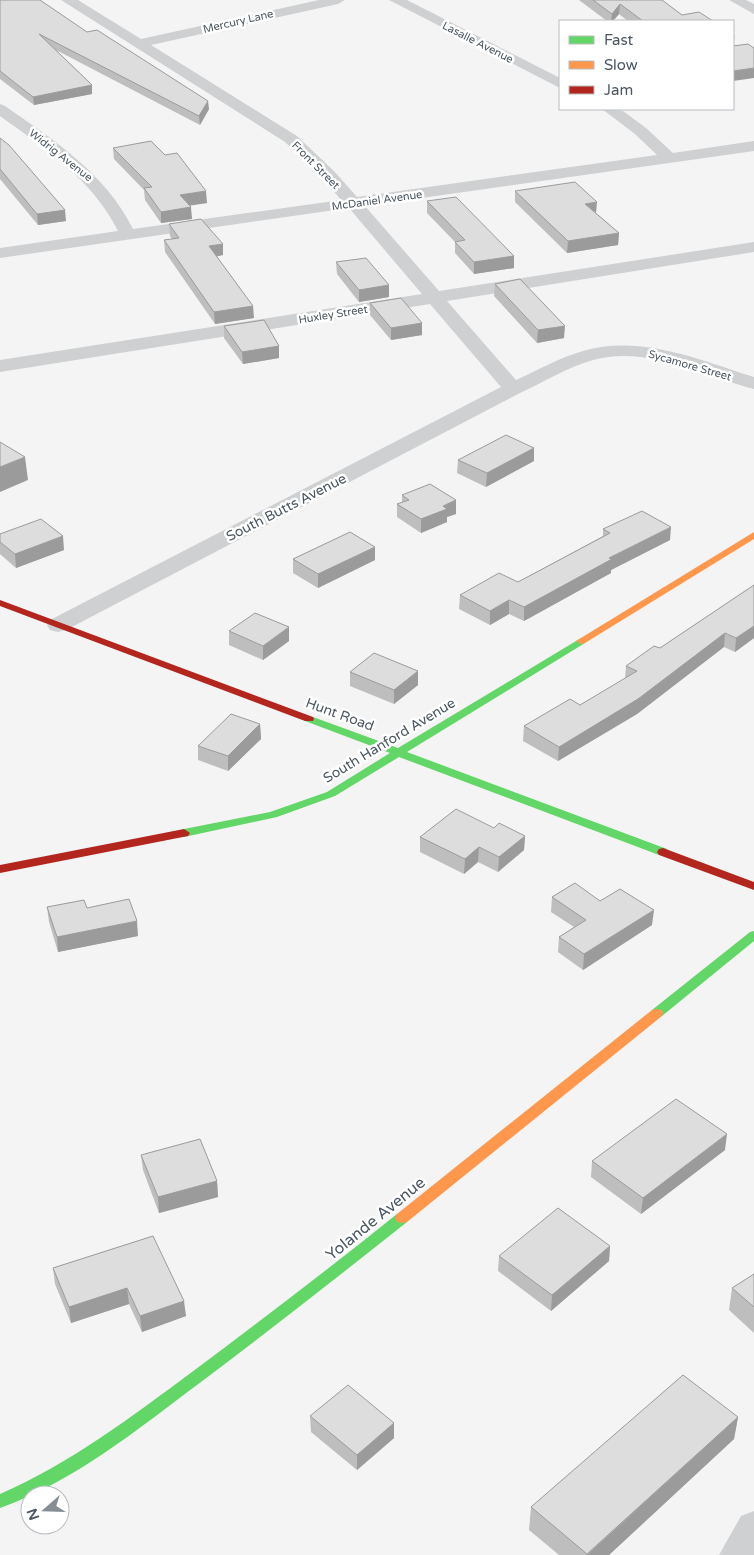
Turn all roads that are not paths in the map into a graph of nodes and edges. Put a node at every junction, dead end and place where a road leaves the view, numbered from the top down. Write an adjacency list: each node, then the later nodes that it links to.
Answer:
1 (68, 0): 6 (street, Front Street)
2 (338, 0): 6 (street, Mercury Lane)
3 (396, 0): 7 (street, Lasalle Avenue)
4 (736, 0): 5 (street)
5 (754, 10)
6 (138, 44): 12 (street, Front Street)
7 (556, 79)
8 (0, 109): 13 (street, Widrig Avenue)
9 (611, 110): 11 (street)
10 (754, 146): 11 (street, McDaniel Avenue)
11 (669, 158): 12 (street, McDaniel Avenue)
12 (352, 203): 13 (street, McDaniel Avenue); 16 (street, Front Street)
13 (128, 235): 15 (street, McDaniel Avenue)
14 (754, 247): 16 (street, Huxley Street)
15 (0, 253)
16 (434, 298): 17 (street, Huxley Street); 19 (street, Front Street)
17 (0, 366)
18 (754, 383): 19 (street, Sycamore Street)
19 (513, 389): 22 (street, South Butts Avenue)
20 (754, 535): 23 (street, South Hanford Avenue)
21 (0, 603): 22 (street, Hunt Road)
22 (58, 625): 23 (street, Hunt Road)
23 (400, 752): 24 (street, South Hanford Avenue); 25 (street, Hunt Road)
24 (0, 869)
25 (754, 886)
26 (754, 935): 27 (street, Yolande Avenue)
27 (0, 1501)
28 (754, 1527): 29 (street)
29 (737, 1555)

